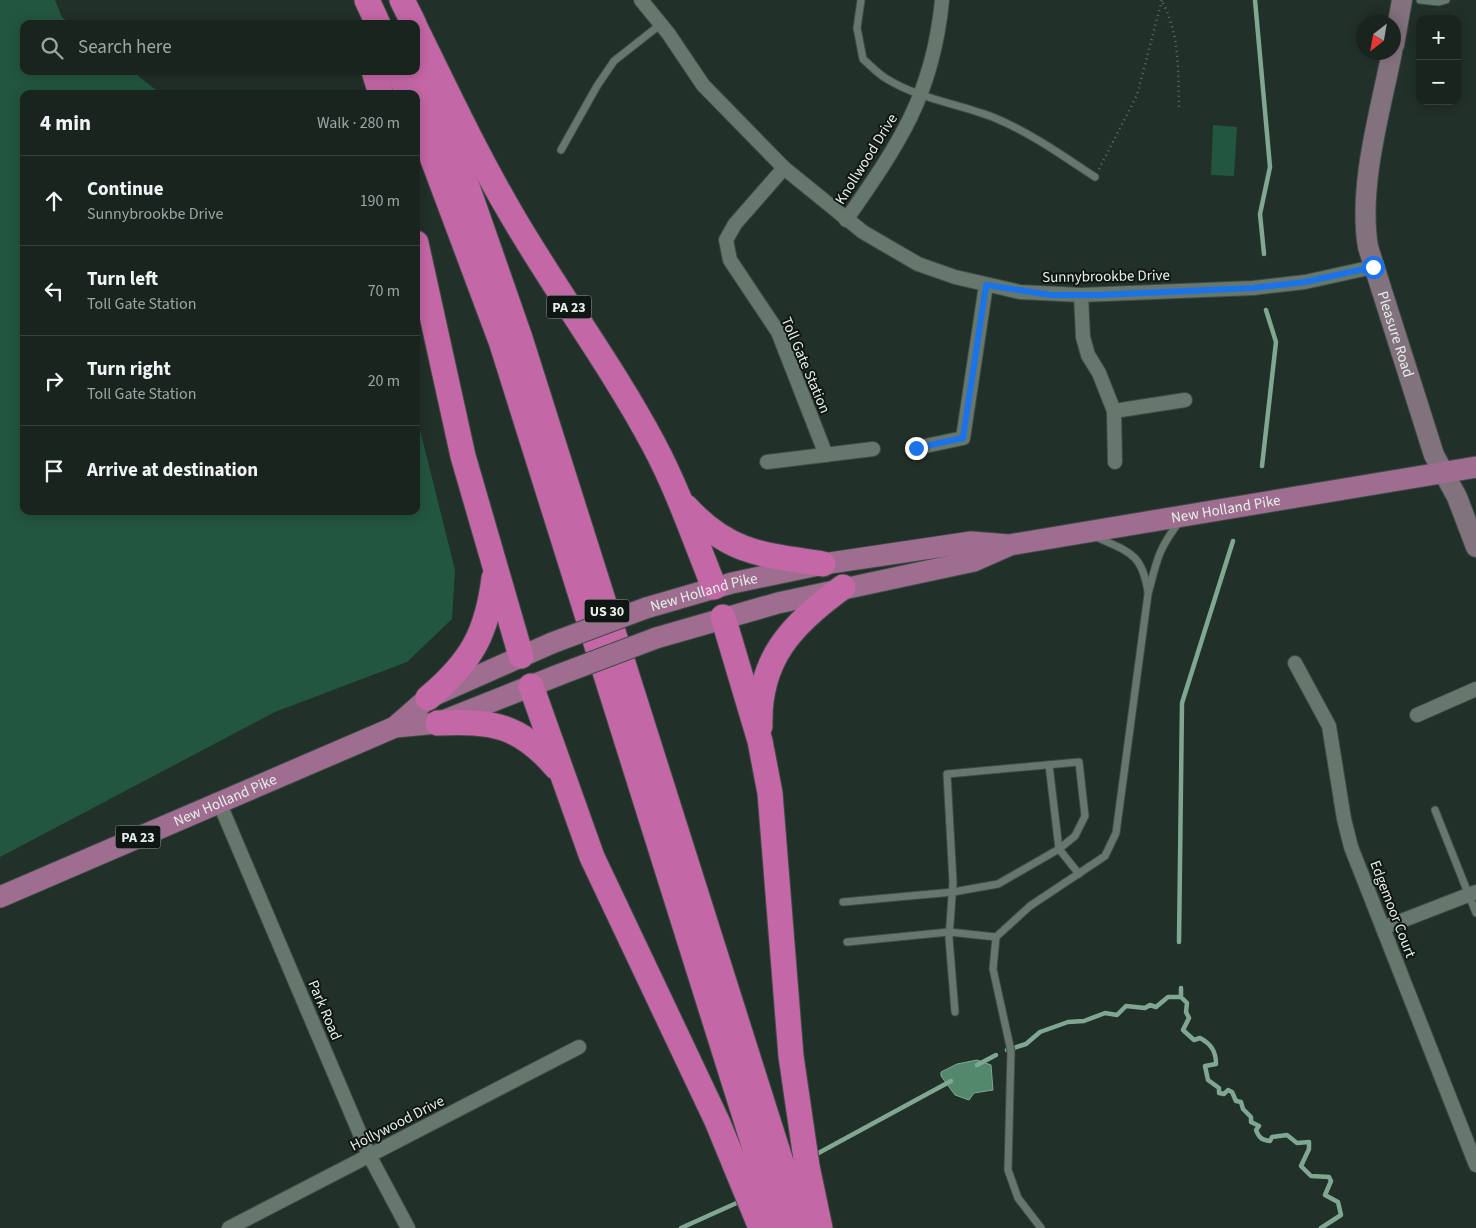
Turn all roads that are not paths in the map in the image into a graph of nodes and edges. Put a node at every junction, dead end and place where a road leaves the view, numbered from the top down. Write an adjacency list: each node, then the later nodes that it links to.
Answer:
1 (351, 0): 12 (highway)
2 (368, 0): 13 (highway)
3 (392, 0): 14 (highway)
4 (402, 0): 15 (highway)
5 (641, 0): 16 (street, Sunnybrookbe Drive)
6 (861, 0): 24 (lane)
7 (942, 0): 24 (street, Knollwood Drive)
8 (1402, 0): 11 (street)
9 (1420, 0): 10 (lane)
10 (1446, 0)
11 (1399, 15)
12 (358, 20)
13 (376, 20)
14 (400, 20)
15 (412, 20)
16 (661, 24): 26 (lane); 27 (street, Sunnybrookbe Drive)
17 (420, 37): 43 (highway, PA 23)
18 (1391, 60): 31 (street, Pleasure Road)
19 (420, 70): 82 (highway, US 30)
20 (375, 75): 22 (highway)
21 (401, 75): 23 (highway)
22 (380, 90)
23 (406, 90)
24 (921, 95): 28 (lane); 29 (street, Knollwood Drive)
25 (420, 125): 82 (highway, US 30)
26 (561, 150)
27 (784, 168): 29 (street, Sunnybrookbe Drive); 38 (street, Toll Gate Station)
28 (1095, 177)
29 (846, 220): 32 (street, Sunnybrookbe Drive)
30 (420, 262): 49 (highway, PA 23)
31 (1373, 267): 33 (street, Sunnybrookbe Drive); 42 (street, Pleasure Road)
32 (986, 285): 33 (street, Sunnybrookbe Drive); 36 (street)
33 (1082, 295): 35 (street)
34 (1185, 400): 35 (street)
35 (1114, 412): 40 (street)
36 (916, 448)
37 (873, 449): 38 (street)
38 (826, 455): 39 (street)
39 (767, 462)
40 (1115, 462)
41 (1476, 467): 42 (main road, New Holland Pike)
42 (1444, 473): 44 (main road, New Holland Pike); 47 (street, Pleasure Road)
43 (679, 499): 48 (highway); 51 (highway, PA 23)
44 (1184, 516): 45 (main road, New Holland Pike); 52 (lane)
45 (1087, 532): 46 (main road, New Holland Pike); 52 (lane)
46 (1009, 545): 48 (main road, New Holland Pike); 50 (main road, New Holland Pike)
47 (1476, 546)
48 (823, 564): 51 (main road, New Holland Pike)
49 (495, 570): 54 (highway); 58 (highway, PA 23)
50 (843, 587): 53 (main road, New Holland Pike); 62 (highway)
51 (714, 588): 53 (main road, PA 23); 54 (main road, New Holland Pike, bridge)
52 (1148, 594): 68 (lane)
53 (723, 618): 56 (main road, New Holland Pike / PA 23, bridge); 62 (highway)
54 (520, 656): 56 (main road); 58 (main road, New Holland Pike)
55 (1295, 663): 74 (street, Edgemoor Court)
56 (531, 686): 60 (main road, New Holland Pike / PA 23); 64 (highway)
57 (1476, 689): 59 (street)
58 (428, 698): 61 (main road, New Holland Pike / PA 23)
59 (1417, 715)
60 (438, 723): 61 (main road, New Holland Pike / PA 23); 64 (highway)
61 (396, 727): 65 (main road, New Holland Pike / PA 23)
62 (760, 741): 82 (highway)
63 (1049, 765): 67 (lane); 67 (lane); 69 (lane)
64 (561, 772): 82 (highway)
65 (219, 802): 71 (main road, New Holland Pike / PA 23); 80 (street, Park Road)
66 (1435, 810): 70 (lane)
67 (1059, 849): 68 (lane); 69 (lane)
68 (1079, 874): 76 (lane)
69 (953, 892): 72 (lane); 75 (lane)
70 (1472, 893): 73 (lane); 74 (street)
71 (0, 898)
72 (843, 902)
73 (1476, 913)
74 (1383, 928): 81 (street, Edgemoor Court)
75 (949, 932): 76 (lane); 77 (lane); 78 (lane)
76 (996, 937): 89 (lane)
77 (847, 942)
78 (955, 1012)
79 (580, 1047): 80 (street, Hollywood Drive)
80 (368, 1155): 83 (street, Hollywood Drive); 84 (street, Park Road)
81 (1476, 1165)
82 (776, 1179): 85 (highway); 86 (highway, US 30); 87 (highway, US 30); 88 (highway)
83 (229, 1228)
84 (408, 1228)
85 (761, 1228)
86 (780, 1228)
87 (802, 1228)
88 (820, 1228)
89 (1041, 1228)

